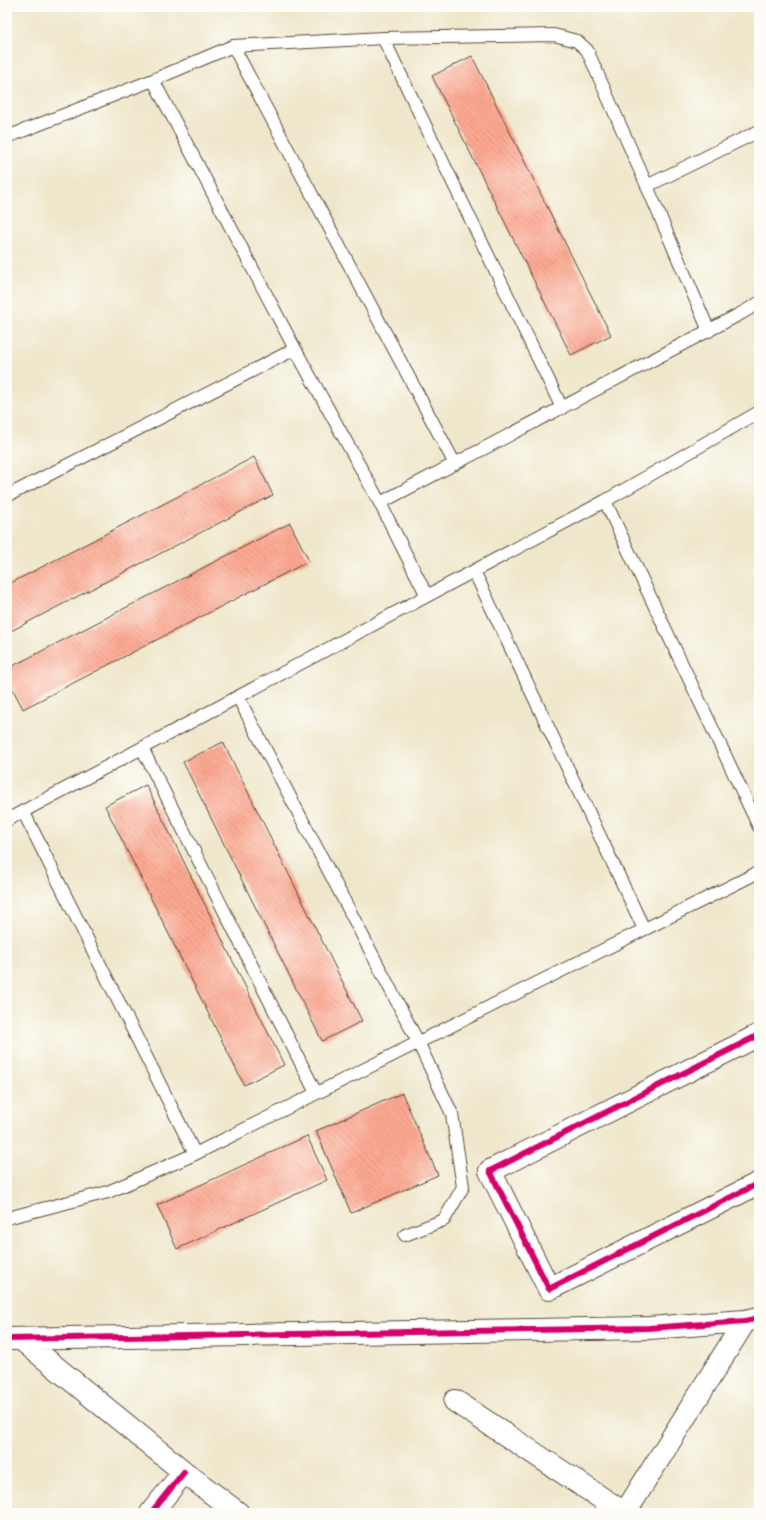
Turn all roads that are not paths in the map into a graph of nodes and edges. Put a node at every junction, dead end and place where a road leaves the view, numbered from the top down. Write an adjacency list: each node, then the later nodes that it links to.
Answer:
1 (383, 38): 2 (lane); 6 (lane); 10 (lane)
2 (233, 46): 3 (lane); 12 (lane)
3 (153, 80): 5 (lane); 9 (lane)
4 (759, 131): 6 (lane)
5 (7, 137)
6 (647, 186): 8 (lane)
7 (759, 302): 8 (lane)
8 (709, 331): 10 (lane)
9 (295, 349): 13 (lane); 15 (lane)
10 (562, 408): 12 (lane)
11 (759, 412): 14 (lane)
12 (455, 464): 15 (lane)
13 (7, 496)
14 (606, 501): 16 (lane); 22 (lane)
15 (380, 503): 17 (lane)
16 (474, 571): 17 (lane); 24 (lane)
17 (426, 596): 18 (lane)
18 (238, 697): 19 (lane); 26 (lane)
19 (142, 748): 20 (lane); 27 (lane)
20 (23, 811): 21 (lane); 28 (lane)
21 (7, 820)
22 (759, 828)
23 (759, 872): 24 (lane)
24 (644, 929): 26 (lane)
25 (759, 1035): 29 (street)
26 (418, 1042): 27 (lane); 31 (lane)
27 (316, 1093): 28 (lane)
28 (195, 1154): 30 (lane)
29 (759, 1183)
30 (7, 1218)
31 (405, 1235)
32 (752, 1320): 33 (street); 38 (street)
33 (14, 1339): 35 (street)
34 (455, 1401): 38 (street)
35 (184, 1472): 36 (street); 37 (street)
36 (151, 1513)
37 (238, 1513)
38 (625, 1513)

